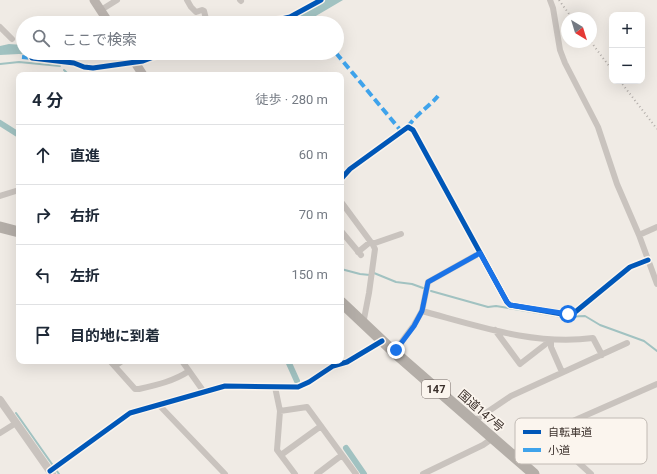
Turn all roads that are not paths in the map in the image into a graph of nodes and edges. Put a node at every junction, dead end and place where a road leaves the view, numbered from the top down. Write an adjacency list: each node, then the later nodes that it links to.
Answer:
1 (94, 0): 5 (main road)
2 (117, 0): 5 (street)
3 (187, 0): 7 (street)
4 (550, 0): 21 (street)
5 (101, 10): 6 (main road)
6 (105, 16)
7 (205, 16)
8 (0, 27): 9 (street)
9 (12, 39)
10 (133, 60): 11 (main road)
11 (141, 72)
12 (344, 176): 23 (street)
13 (16, 191): 14 (street)
14 (0, 196)
15 (344, 206): 22 (street)
16 (0, 227): 18 (highway)
17 (657, 228): 21 (street)
18 (16, 231)
19 (401, 234): 22 (street)
20 (344, 235): 22 (street)
21 (639, 235): 24 (street)
22 (372, 243): 29 (street)
23 (480, 253): 24 (street); 28 (street)
24 (649, 263): 25 (street); 26 (street)
25 (657, 263)
26 (657, 284)
27 (344, 305): 29 (highway, 国道147号 / 147)
28 (422, 311): 30 (street); 34 (street)
29 (362, 322): 32 (highway, 国道147号 / 147)
30 (495, 330): 31 (street); 31 (street)
31 (551, 340): 35 (street); 42 (street)
32 (382, 341): 34 (highway, 国道147号 / 147); 36 (street)
33 (627, 343): 35 (street)
34 (394, 352): 51 (highway, 国道147号 / 147)
35 (602, 354): 42 (street)
36 (344, 363)
37 (118, 364): 40 (street)
38 (184, 364): 41 (street)
39 (340, 364): 44 (street)
40 (115, 366): 41 (street)
41 (189, 371): 45 (street)
42 (562, 372): 51 (street)
43 (657, 384): 49 (street)
44 (275, 386): 45 (street); 48 (street)
45 (204, 392): 47 (street)
46 (0, 400): 50 (street)
47 (159, 405): 61 (street); 62 (street)
48 (280, 411): 52 (street); 56 (street)
49 (578, 418)
50 (16, 423): 53 (street); 61 (street)
51 (475, 423): 54 (highway, 国道147号 / 147)
52 (321, 426): 56 (street); 57 (street)
53 (0, 433)
54 (493, 438): 58 (highway, 国道147号 / 147); 66 (street)
55 (515, 453): 58 (street)
56 (281, 455): 63 (street)
57 (342, 455): 64 (street); 65 (street)
58 (513, 456)
59 (522, 464): 67 (highway, 国道147号 / 147)
60 (580, 464): 68 (street)
61 (51, 472)
62 (224, 474)
63 (295, 474)
64 (317, 474)
65 (356, 474)
66 (423, 474)
67 (534, 474)
68 (591, 474)

